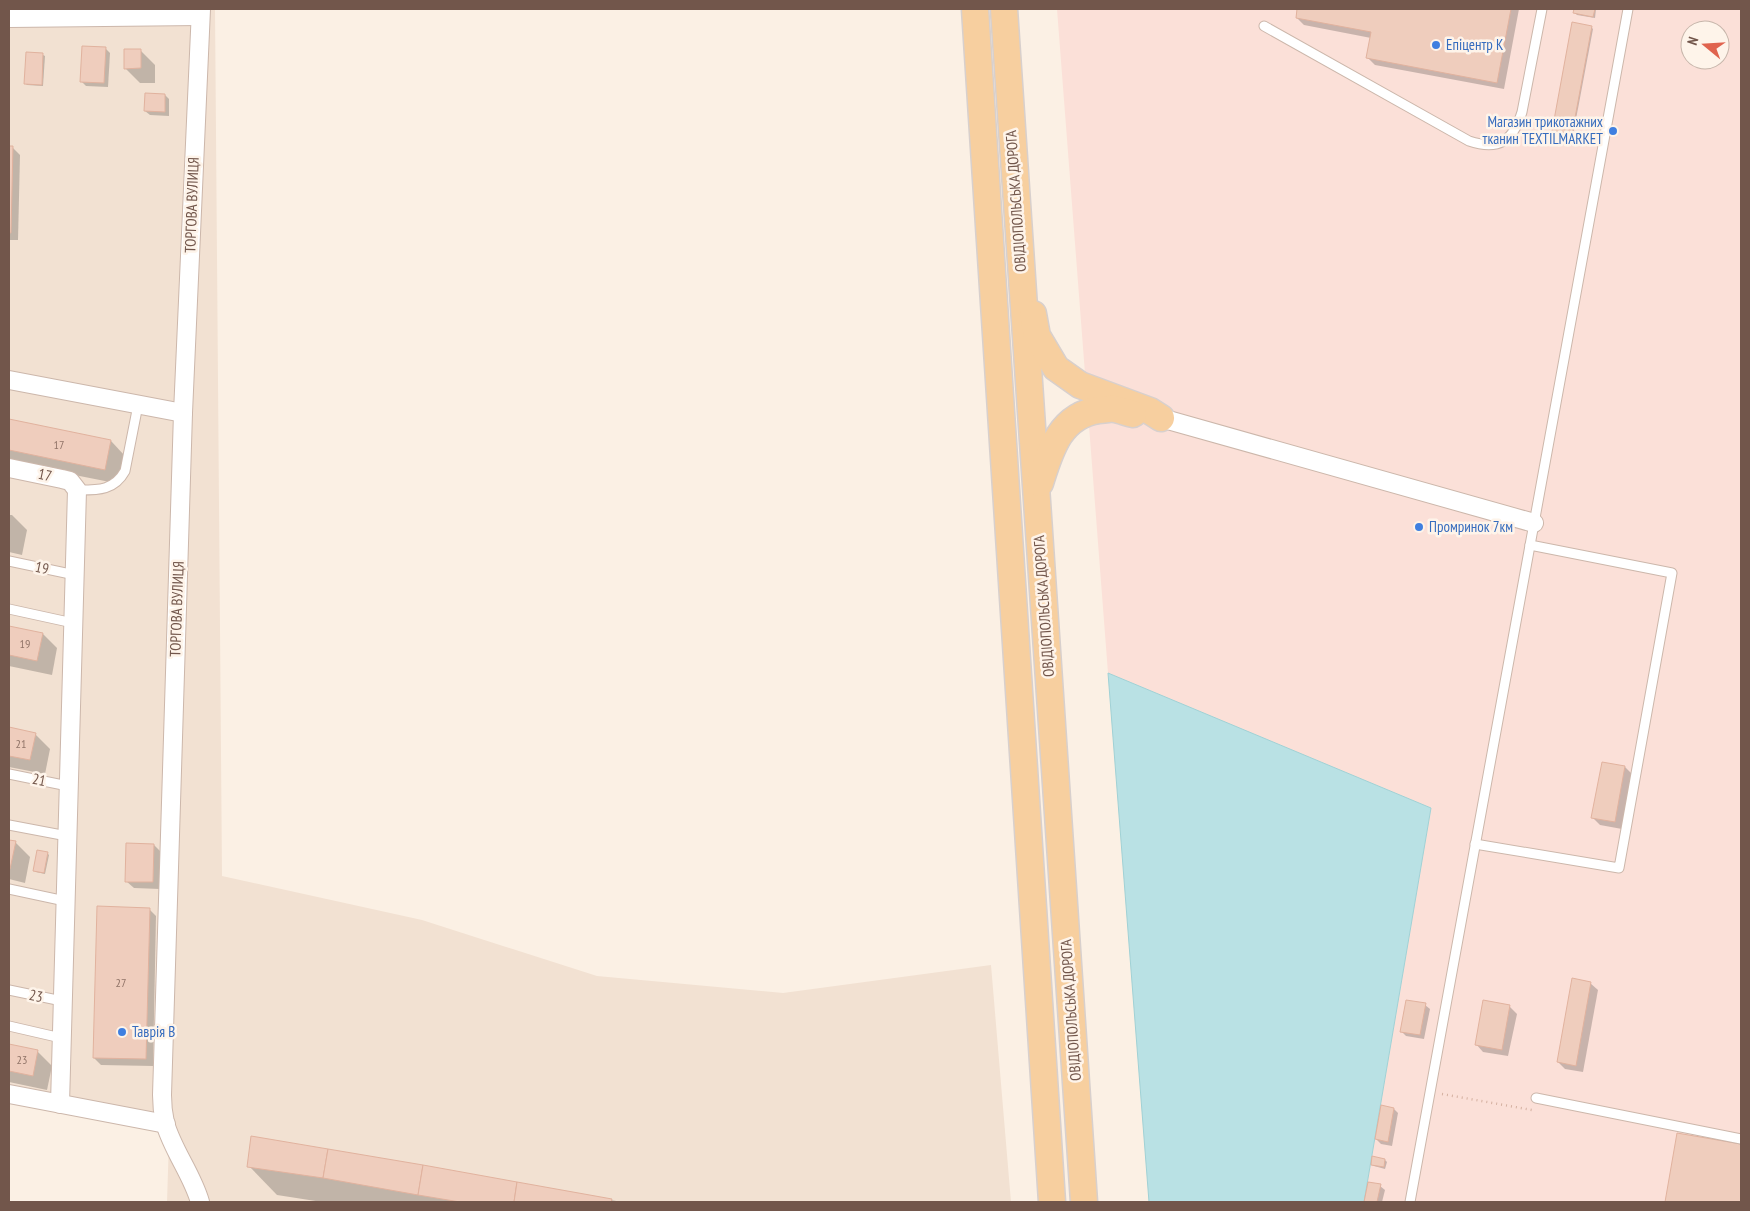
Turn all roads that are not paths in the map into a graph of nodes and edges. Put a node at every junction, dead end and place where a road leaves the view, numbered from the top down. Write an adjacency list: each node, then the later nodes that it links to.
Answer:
1 (975, 9): 39 (main road, ОВІДІОПОЛЬСЬКА ДОРОГА)
2 (1004, 9): 8 (main road, ОВІДІОПОЛЬСЬКА ДОРОГА)
3 (1542, 9): 7 (lane)
4 (1628, 9): 16 (lane)
5 (201, 13): 6 (street); 11 (street, ТОРГОВА ВУЛИЦЯ)
6 (13, 15)
7 (1264, 26)
8 (1019, 253): 12 (main road); 15 (main road, ОВІДІОПОЛЬСЬКА ДОРОГА)
9 (9, 380): 10 (street)
10 (138, 405): 11 (street); 14 (lane)
11 (183, 413): 36 (street, ТОРГОВА ВУЛИЦЯ)
12 (1161, 418): 15 (main road); 16 (street)
13 (9, 468): 14 (street, 17)
14 (77, 490): 19 (street)
15 (1036, 496): 40 (main road, ОВІДІОПОЛЬСЬКА ДОРОГА)
16 (1534, 523): 17 (lane)
17 (1530, 545): 26 (lane); 26 (lane)
18 (9, 560): 19 (lane, 19)
19 (74, 575): 21 (street)
20 (9, 609): 21 (lane)
21 (73, 623): 23 (street)
22 (9, 774): 23 (lane, 21)
23 (68, 786): 25 (street)
24 (9, 824): 25 (lane)
25 (67, 836): 28 (street)
26 (1476, 844): 41 (lane)
27 (9, 889): 28 (lane)
28 (65, 901): 30 (street)
29 (9, 990): 30 (lane, 23)
30 (62, 1002): 32 (street)
31 (9, 1026): 32 (lane)
32 (61, 1038): 35 (street)
33 (9, 1094): 35 (street)
34 (1536, 1098): 37 (lane)
35 (60, 1104): 36 (street)
36 (166, 1124): 38 (street, ТОРГОВА ВУЛИЦЯ)
37 (1741, 1139)
38 (200, 1202)
39 (1052, 1202)
40 (1084, 1202)
41 (1410, 1202)

